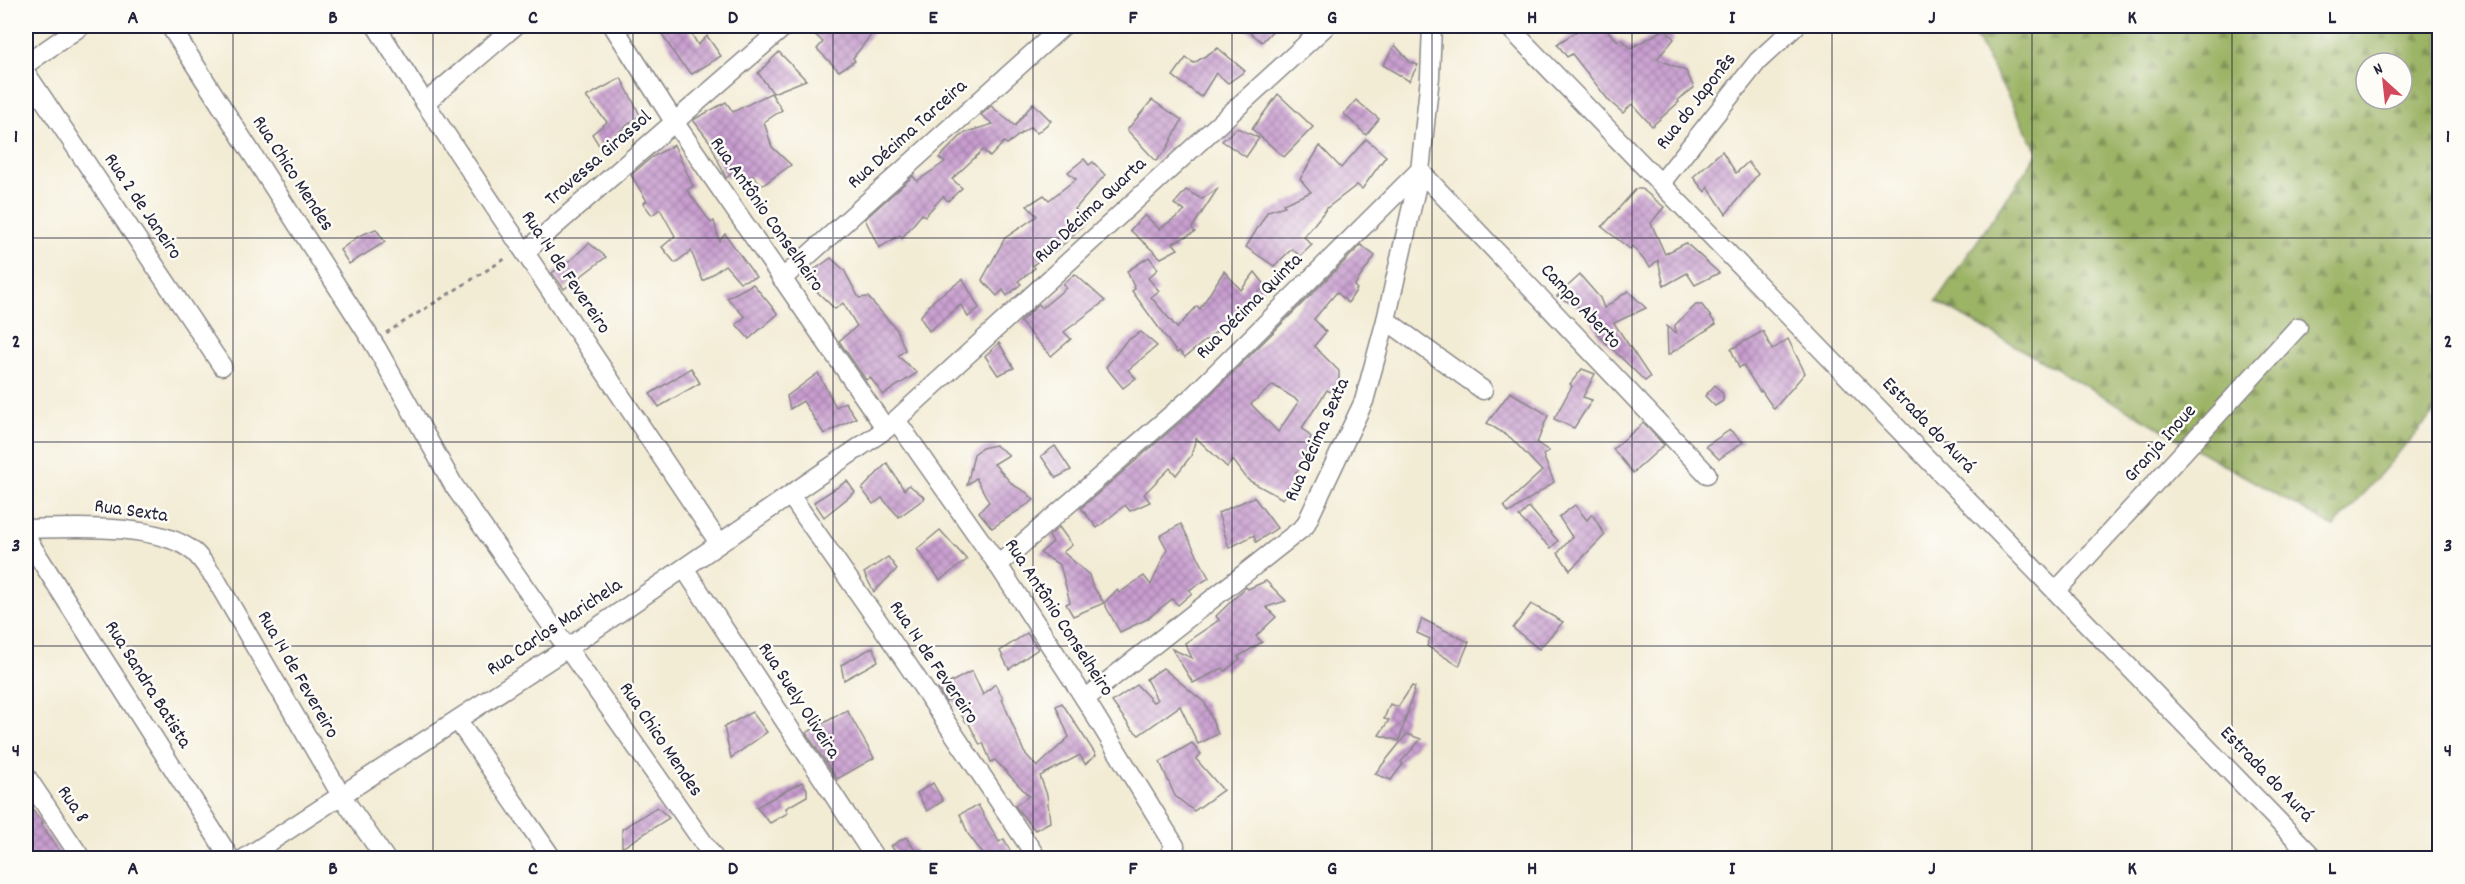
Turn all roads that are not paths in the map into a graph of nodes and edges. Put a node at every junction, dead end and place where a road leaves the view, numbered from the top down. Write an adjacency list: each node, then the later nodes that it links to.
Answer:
1 (81, 26): 12 (street)
2 (170, 26): 34 (street, Rua Chico Mendes)
3 (376, 26): 14 (street, Rua 14 de Fevereiro)
4 (514, 26): 14 (street)
5 (613, 26): 15 (street, Rua Antônio Conselheiro)
6 (785, 26): 15 (street, Travessa Girassol)
7 (1063, 26): 19 (street, Rua Décima Tarceira)
8 (1326, 26): 24 (street, Rua Décima Quarta)
9 (1432, 26): 16 (street)
10 (1508, 26): 17 (street, Estrada do Aurá)
11 (1796, 26): 17 (street, Rua do Japonês)
12 (26, 64)
13 (26, 73): 22 (street, Rua 2 de Janeiro)
14 (425, 103): 18 (street, Rua 14 de Fevereiro)
15 (675, 123): 18 (street, Travessa Girassol); 19 (street, Rua Antônio Conselheiro)
16 (1420, 171): 20 (street, Rua Décima Sexta); 25 (street, Campo Aberto); 30 (street, Rua Décima Quinta)
17 (1661, 183): 33 (street, Estrada do Aurá)
18 (523, 250): 29 (street, Rua 14 de Fevereiro)
19 (783, 279): 24 (street, Rua Antônio Conselheiro)
20 (1386, 320): 23 (street); 35 (street, Rua Décima Sexta)
21 (2298, 327): 33 (street, Granja Inoue)
22 (222, 366)
23 (1483, 390)
24 (891, 424): 26 (street, Rua Carlos Marichela); 30 (street, Rua Antônio Conselheiro)
25 (1707, 474)
26 (790, 495): 29 (street, Rua Carlos Marichela); 47 (street, Rua 14 de Fevereiro)
27 (26, 529): 32 (street, Rua Sexta)
28 (26, 537): 41 (street, Rua Sandra Batista)
29 (719, 543): 31 (street, Rua Carlos Marichela)
30 (998, 565): 35 (street, Rua Antônio Conselheiro)
31 (684, 568): 34 (street, Rua Carlos Marichela); 46 (street, Rua Suely Oliveira)
32 (215, 578): 38 (street, Rua 14 de Fevereiro)
33 (2056, 591): 48 (street, Estrada do Aurá)
34 (568, 647): 36 (street, Rua Carlos Marichela); 45 (street, Rua Chico Mendes)
35 (1085, 699): 39 (street, Rua Antônio Conselheiro)
36 (458, 721): 38 (street, Rua Carlos Marichela); 44 (street)
37 (26, 776): 40 (street, Rua 8)
38 (341, 795): 42 (street, Rua Carlos Marichela); 43 (street, Rua 14 de Fevereiro)
39 (1171, 852)
40 (81, 858)
41 (230, 858)
42 (245, 858)
43 (385, 858)
44 (552, 858)
45 (714, 858)
46 (875, 858)
47 (1037, 858)
48 (2314, 858)

